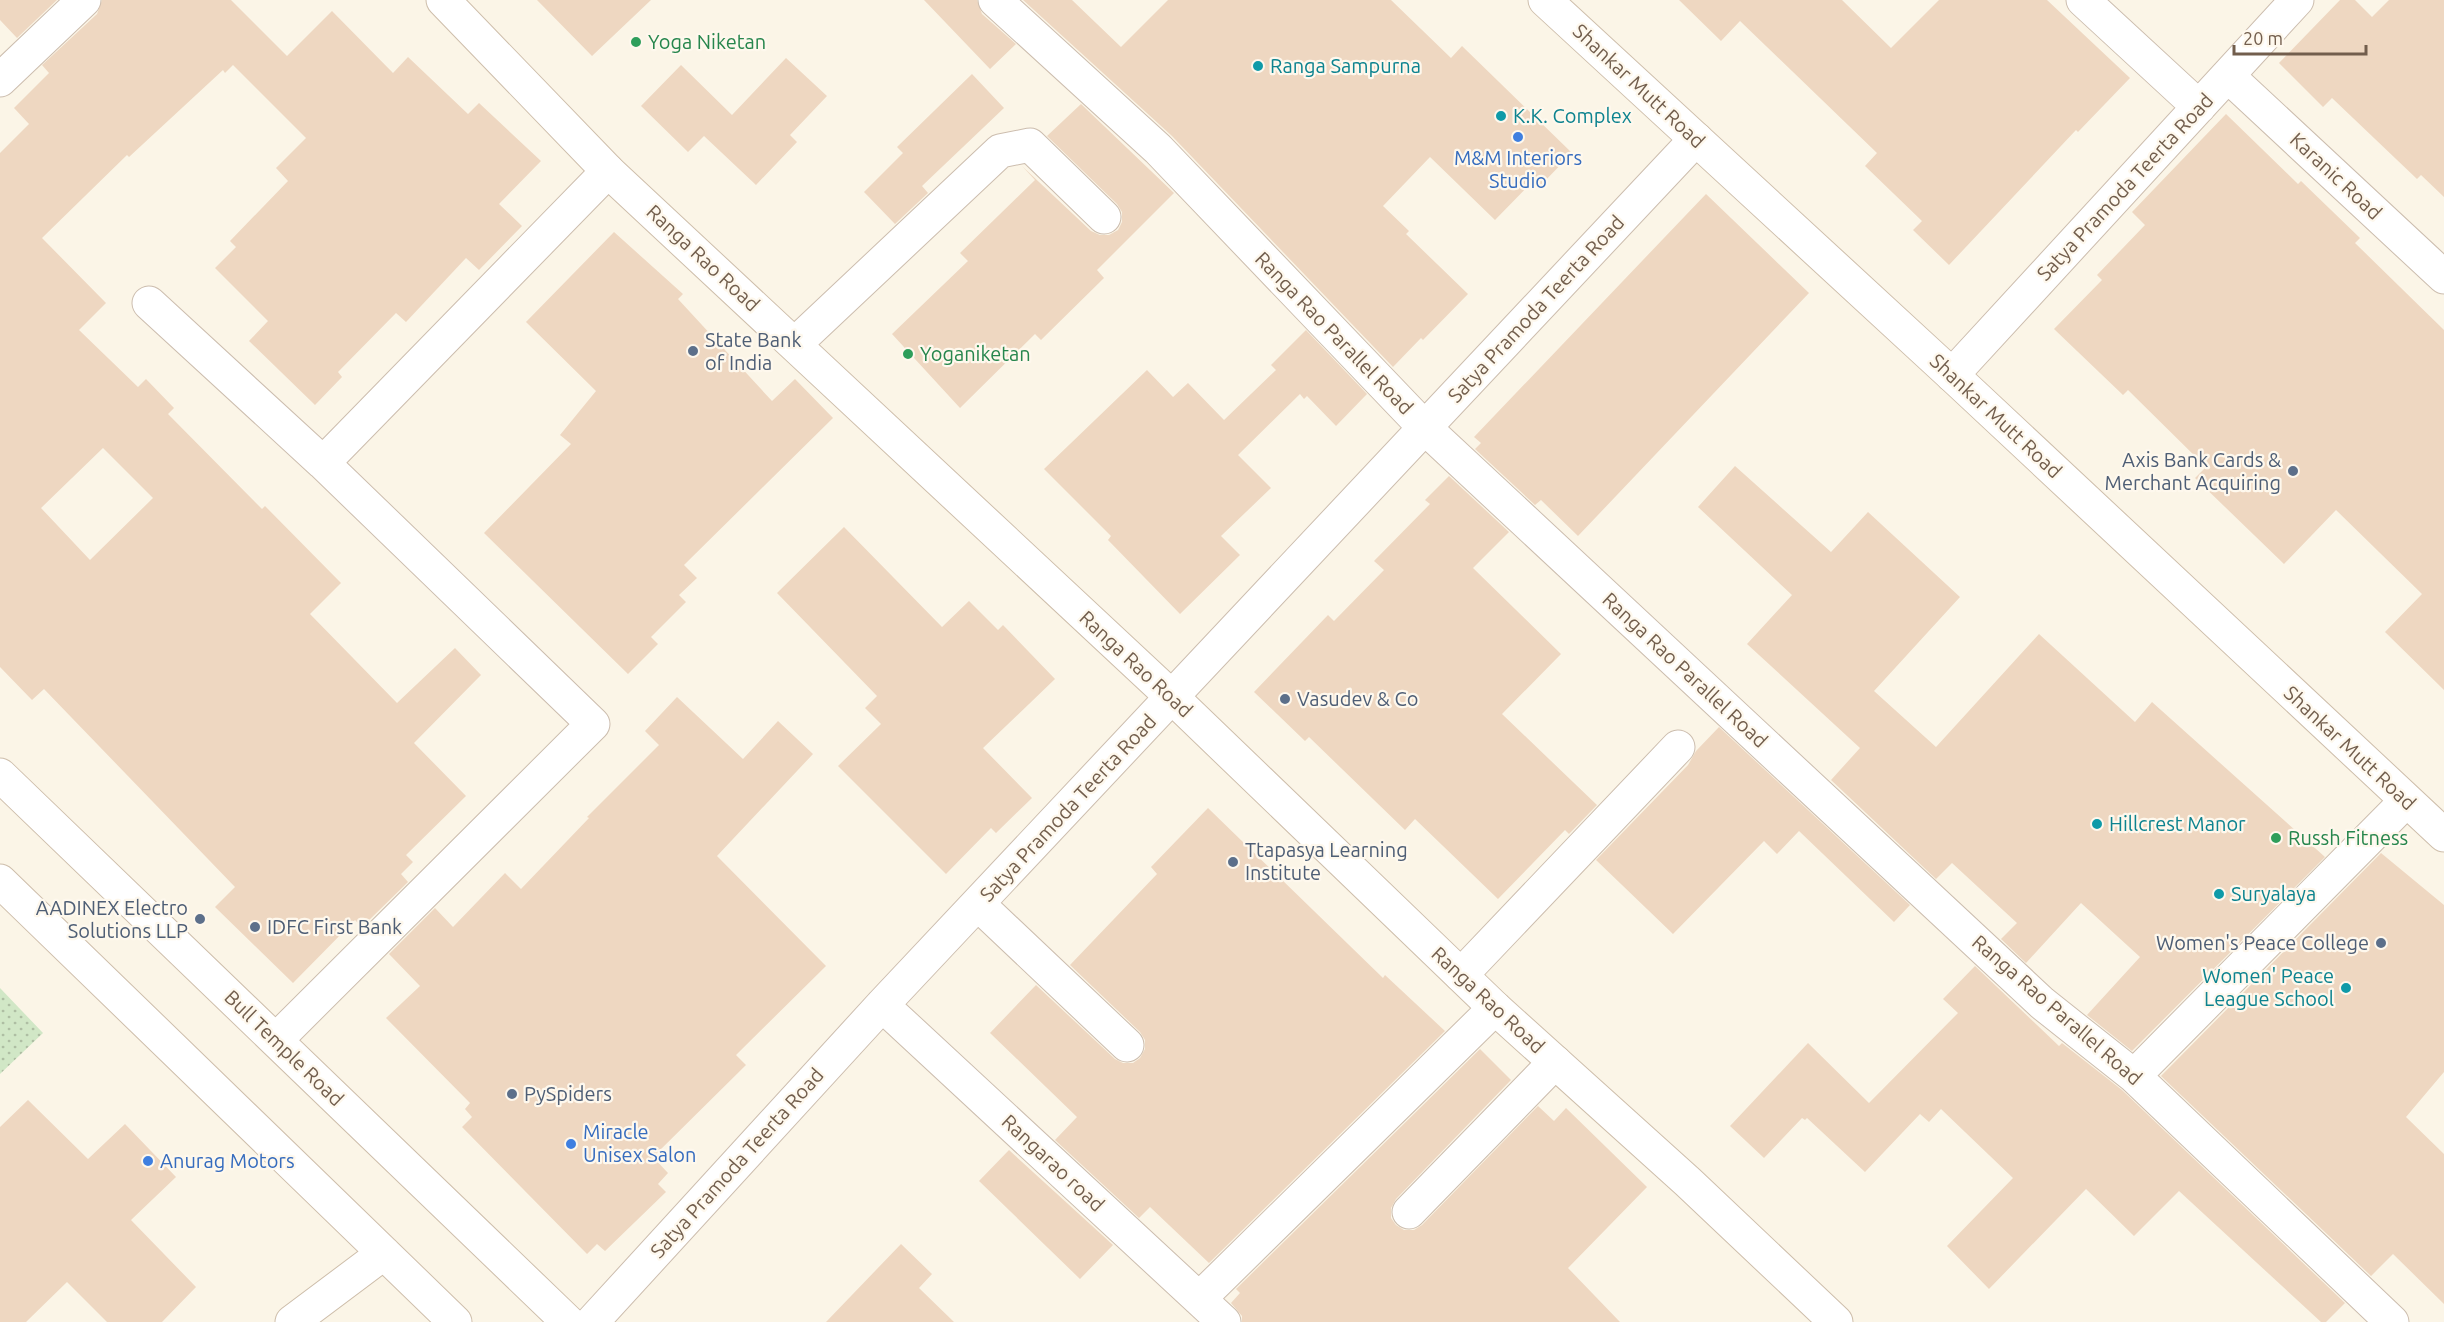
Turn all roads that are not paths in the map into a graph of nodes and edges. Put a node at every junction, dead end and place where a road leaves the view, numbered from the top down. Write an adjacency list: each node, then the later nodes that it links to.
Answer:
1 (84, 0): 8 (street)
2 (995, 0): 17 (street, Ranga Rao Parallel Road)
3 (1545, 0): 10 (street, Shankar Mutt Road)
4 (2083, 0): 9 (street)
5 (2297, 0): 7 (street, Satya Pramoda Teerta Road)
6 (455, 4): 11 (street, Ranga Rao Road)
7 (2228, 76): 9 (street, Satya Pramoda Teerta Road); 13 (street, Karanic Road)
8 (0, 80)
9 (2199, 107): 16 (street, Satya Pramoda Teerta Road)
10 (1696, 139): 16 (street, Shankar Mutt Road); 17 (street, Satya Pramoda Teerta Road)
11 (608, 171): 15 (street, Ranga Rao Road); 18 (street)
12 (1104, 217): 15 (street)
13 (2444, 277)
14 (149, 303): 18 (street)
15 (795, 344): 19 (street, Ranga Rao Road)
16 (1952, 375): 22 (street, Shankar Mutt Road)
17 (1425, 428): 19 (street, Satya Pramoda Teerta Road); 32 (street, Ranga Rao Parallel Road)
18 (323, 463): 29 (street)
19 (1173, 698): 25 (street, Satya Pramoda Teerta Road); 26 (street, Ranga Rao Road)
20 (1678, 747): 26 (street)
21 (0, 775): 29 (street, Bull Temple Road)
22 (2406, 801): 23 (street, Shankar Mutt Road); 32 (street)
23 (2444, 835)
24 (0, 881): 34 (street)
25 (978, 904): 27 (street, Satya Pramoda Teerta Road); 30 (street)
26 (1461, 975): 28 (street, Ranga Rao Road)
27 (882, 1005): 35 (street, Rangarao road); 39 (street, Satya Pramoda Teerta Road)
28 (1495, 1008): 31 (street, Ranga Rao Road); 35 (street)
29 (276, 1040): 38 (street, Bull Temple Road)
30 (1127, 1045)
31 (1555, 1062): 33 (street); 41 (street, Ranga Rao Road)
32 (2134, 1076): 42 (street, Ranga Rao Parallel Road)
33 (1409, 1212)
34 (384, 1253): 36 (street); 37 (street)
35 (1199, 1299): 40 (street, Rangarao road)
36 (292, 1322)
37 (455, 1322)
38 (568, 1322)
39 (592, 1322)
40 (1224, 1322)
41 (1836, 1322)
42 (2392, 1322)

